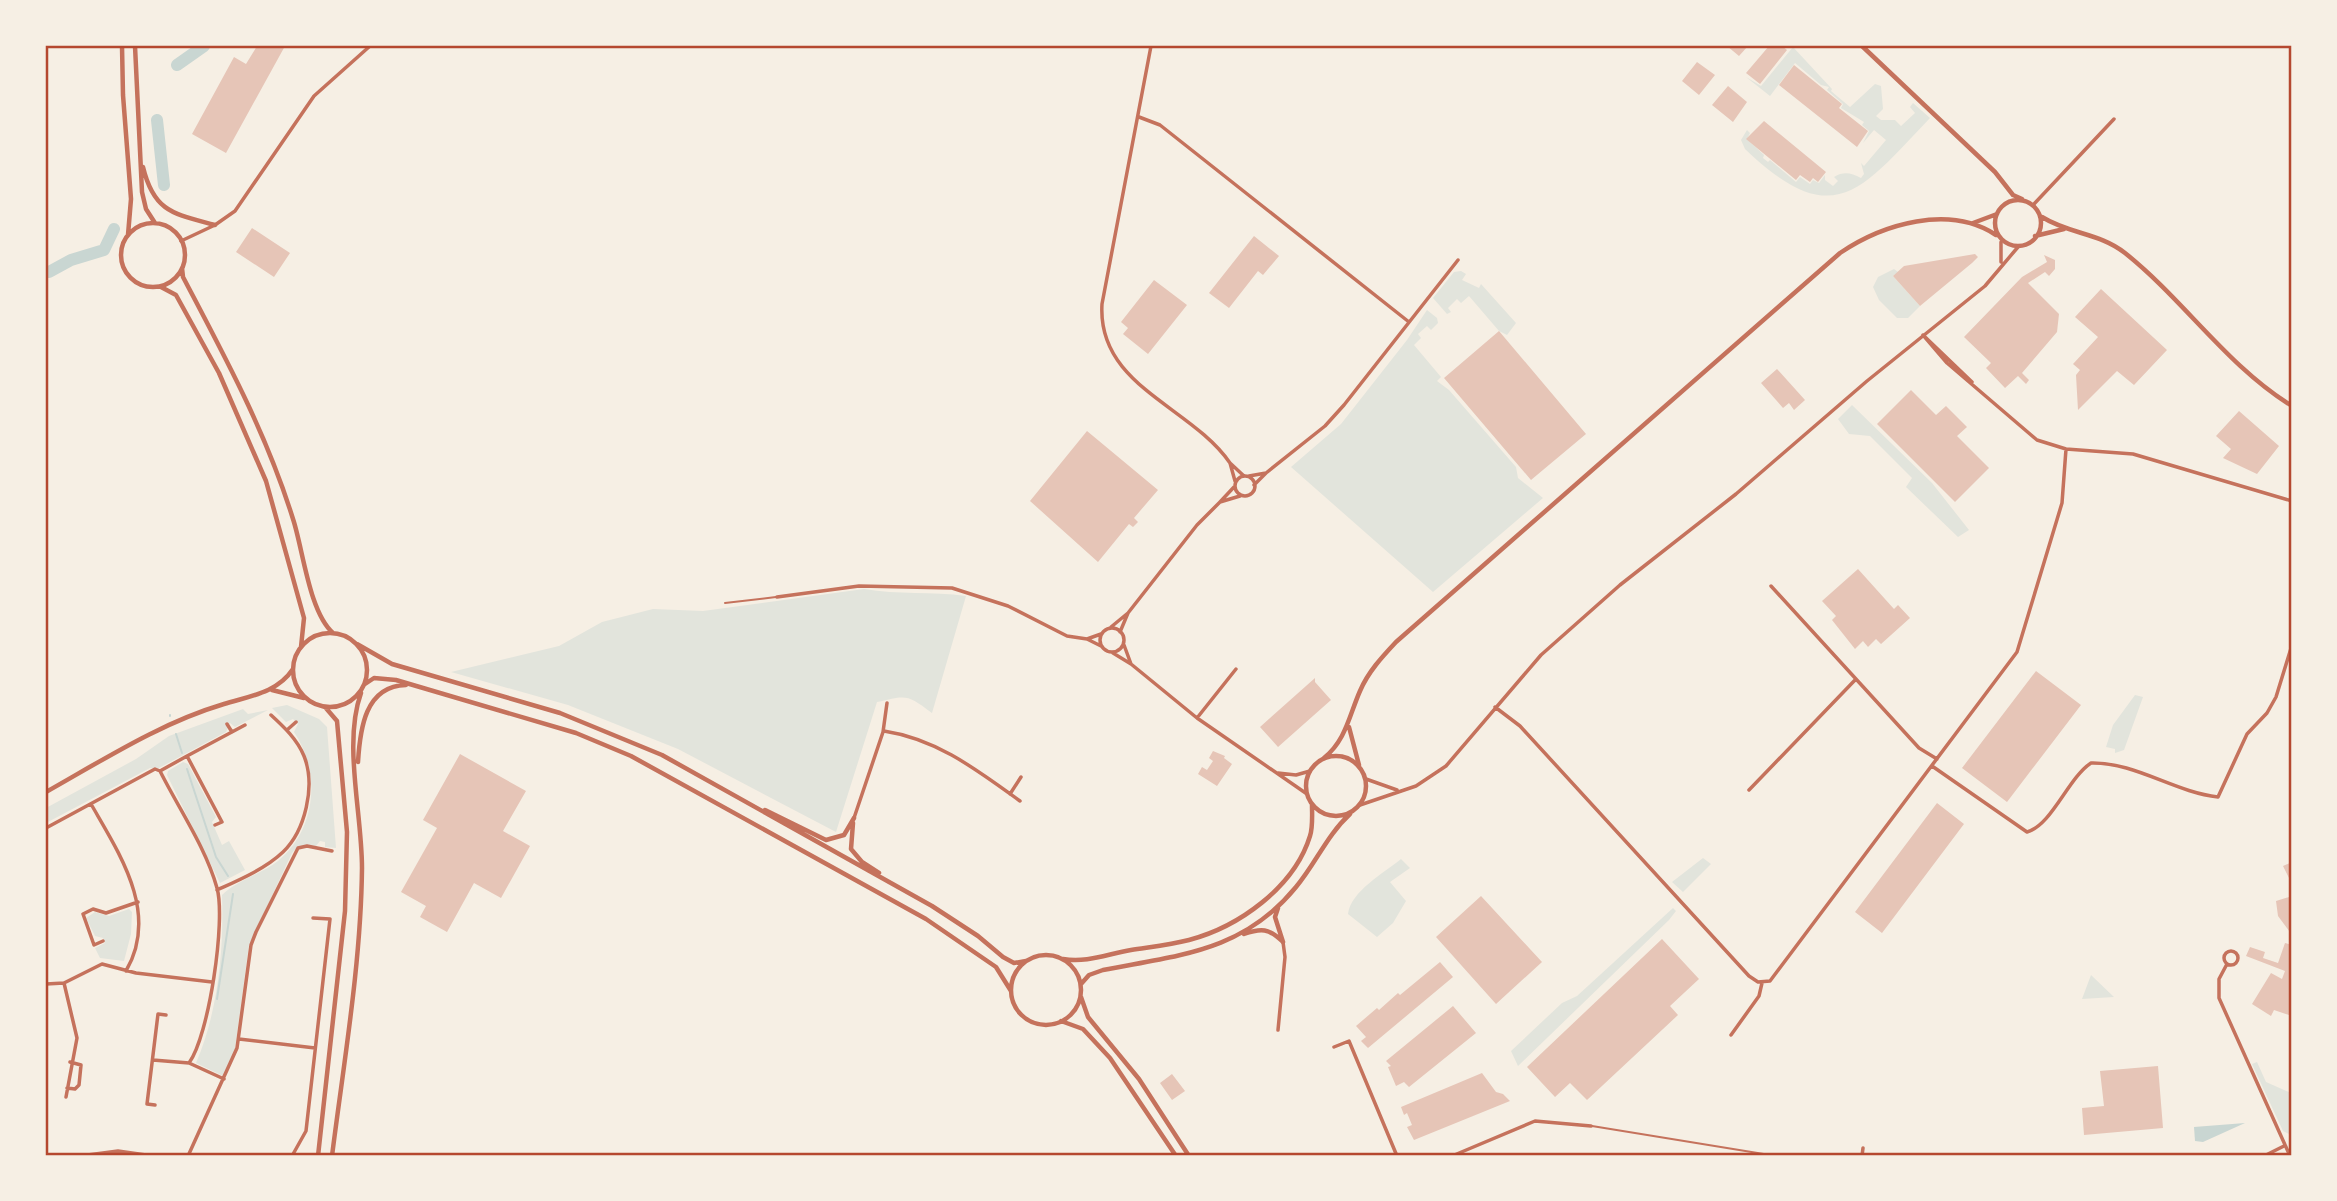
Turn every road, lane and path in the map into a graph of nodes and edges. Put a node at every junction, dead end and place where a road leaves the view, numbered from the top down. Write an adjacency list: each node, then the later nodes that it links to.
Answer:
1 (122, 46): 20 (street)
2 (135, 46): 7 (street)
3 (370, 46): 17 (street)
4 (1151, 46): 6 (street)
5 (1862, 46): 9 (street)
6 (1138, 117): 29 (street); 33 (street)
7 (137, 118): 15 (street); 17 (street)
8 (2114, 119): 12 (street)
9 (2007, 188): 10 (street); 11 (street)
10 (2022, 199): 11 (street); 12 (street)
11 (2007, 204): 13 (street)
12 (2034, 204): 14 (street)
13 (1998, 214): 16 (street); 19 (street)
14 (2042, 218): 18 (street); 21 (street)
15 (155, 223): 20 (street); 22 (street)
16 (1968, 223): 19 (street); 73 (street)
17 (215, 225): 22 (street)
18 (2065, 229): 21 (street); 31 (street)
19 (1996, 234): 23 (street)
20 (128, 236): 28 (street)
21 (2035, 236): 24 (street)
22 (181, 241): 27 (street)
23 (2001, 242): 24 (street); 26 (street)
24 (2018, 247): 26 (street)
25 (1458, 260): 29 (street)
26 (2001, 264): 30 (street)
27 (183, 268): 28 (street); 47 (street)
28 (160, 286): 53 (street)
29 (1409, 322): 34 (street)
30 (1923, 335): 32 (street); 67 (street)
31 (2291, 406)
32 (2066, 449): 39 (street); 79 (street)
33 (1230, 463): 35 (street); 36 (street)
34 (1266, 473): 35 (street); 37 (street)
35 (1246, 476): 36 (street); 37 (street)
36 (1235, 484): 38 (street); 40 (street)
37 (1254, 485): 38 (street)
38 (1242, 495): 40 (street)
39 (2291, 501)
40 (1220, 502): 44 (street)
41 (1771, 586): 59 (street)
42 (777, 597): 43 (lane); 49 (street)
43 (725, 603)
44 (1128, 613): 45 (street); 46 (street)
45 (1109, 629): 46 (street); 48 (street)
46 (1120, 632): 50 (street)
47 (333, 633): 51 (street); 53 (street)
48 (1102, 633): 49 (street); 54 (street)
49 (1087, 639): 54 (street)
50 (1123, 643): 55 (street); 56 (street)
51 (357, 644): 60 (street); 97 (street)
52 (2291, 645): 81 (street)
53 (301, 647): 57 (street)
54 (1102, 648): 55 (street)
55 (1112, 652): 56 (street)
56 (1131, 664): 69 (street)
57 (293, 669): 62 (street); 64 (street)
58 (1236, 669): 69 (street)
59 (1856, 678): 79 (street); 89 (street)
60 (365, 684): 61 (street); 63 (street)
61 (414, 685): 87 (street); 122 (street)
62 (271, 690): 64 (street); 90 (street)
63 (360, 693): 66 (street); 87 (street)
64 (305, 698): 66 (street)
65 (887, 703): 75 (street)
66 (324, 707): 146 (street)
67 (1495, 707): 88 (street); 118 (street)
68 (271, 715): 74 (street)
69 (1197, 718): 84 (street)
70 (296, 722): 74 (street)
71 (227, 724): 76 (street)
72 (245, 725): 76 (street)
73 (1349, 726): 78 (street); 80 (street)
74 (287, 730): 106 (street)
75 (884, 731): 91 (street); 99 (street)
76 (232, 732): 77 (street)
77 (187, 756): 82 (street); 100 (street)
78 (1324, 758): 80 (street); 83 (street)
79 (1937, 760): 81 (street)
80 (1359, 765): 86 (street)
81 (1932, 766): 118 (street)
82 (160, 771): 94 (street); 106 (street)
83 (1310, 771): 84 (street); 92 (street)
84 (1276, 773): 92 (street)
85 (1021, 778): 91 (street)
86 (1366, 779): 88 (street); 96 (street)
87 (357, 780): 147 (street)
88 (1398, 790): 96 (street)
89 (1749, 790)
90 (46, 792)
91 (1010, 794): 93 (street)
92 (1307, 794): 95 (street)
93 (1020, 801)
94 (91, 803): 101 (street); 107 (street)
95 (1312, 805): 98 (street); 113 (street)
96 (1360, 805): 98 (street)
97 (755, 806): 99 (street); 105 (street)
98 (1350, 814): 108 (street)
99 (854, 818): 105 (street)
100 (215, 825)
101 (46, 828)
102 (323, 843): 103 (street)
103 (322, 849): 104 (street); 128 (street)
104 (332, 850)
105 (901, 888): 114 (street)
106 (217, 890): 117 (street)
107 (138, 902): 111 (street); 116 (street)
108 (1281, 905): 110 (street); 112 (street)
109 (313, 918): 129 (street)
110 (1234, 938): 112 (street); 121 (street)
111 (103, 941)
112 (1283, 942): 126 (street)
113 (1063, 959): 114 (street); 121 (street)
114 (1026, 961): 122 (street)
115 (2227, 964): 115 (street); 139 (street)
116 (126, 971): 117 (street); 120 (street)
117 (212, 982): 133 (street)
118 (1762, 983): 127 (street)
119 (46, 984): 120 (street)
120 (64, 984): 132 (street)
121 (1081, 984): 123 (street)
122 (1011, 991): 125 (street)
123 (1081, 996): 125 (street); 149 (street)
124 (166, 1015): 131 (street)
125 (1060, 1021): 148 (street)
126 (1278, 1030)
127 (1731, 1035)
128 (239, 1039): 129 (street); 134 (street)
129 (315, 1048): 145 (street)
130 (1334, 1048): 150 (street)
131 (152, 1060): 133 (street); 137 (street)
132 (70, 1062): 135 (street); 135 (street)
133 (190, 1063): 134 (street)
134 (224, 1079): 144 (street)
135 (67, 1088): 136 (street)
136 (66, 1097)
137 (155, 1105)
138 (1591, 1126): 151 (street); 152 (lane)
139 (2285, 1146): 154 (street); 155 (street)
140 (1863, 1148): 153 (street)
141 (113, 1153): 142 (street); 143 (street)
142 (80, 1156)
143 (153, 1156)
144 (188, 1156)
145 (292, 1156)
146 (317, 1156)
147 (332, 1156)
148 (1176, 1156)
149 (1189, 1156)
150 (1397, 1156)
151 (1452, 1156)
152 (1776, 1156)
153 (1862, 1156)
154 (2264, 1156)
155 (2290, 1156)

